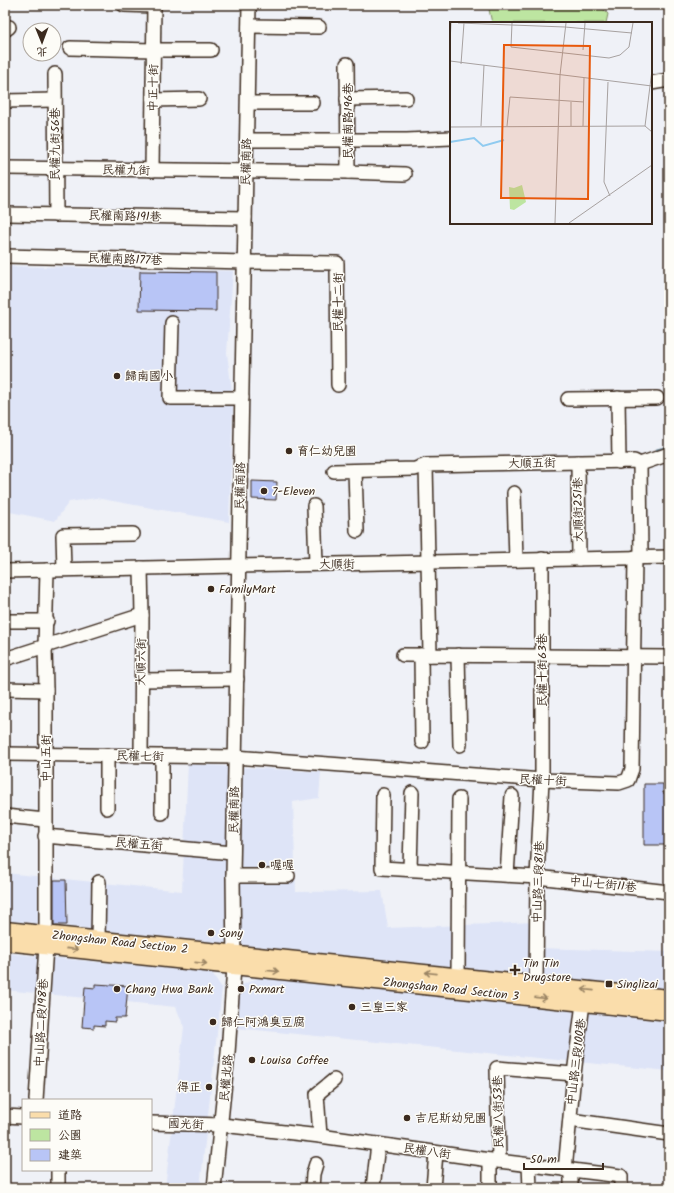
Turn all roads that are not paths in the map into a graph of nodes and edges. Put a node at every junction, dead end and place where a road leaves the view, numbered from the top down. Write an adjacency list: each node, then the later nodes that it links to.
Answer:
1 (124, 5): 2 (street)
2 (154, 5): 7 (street, 中正十街)
3 (250, 5): 4 (street, 民權南路)
4 (249, 26): 5 (street); 19 (street, 民權南路)
5 (319, 27)
6 (70, 48): 7 (street)
7 (153, 50): 8 (street); 18 (street, 中正十街)
8 (211, 50)
9 (347, 64): 15 (street, 民權南路196巷)
10 (55, 74): 17 (street, 民權九街56巷)
11 (669, 80): 12 (street)
12 (652, 83)
13 (406, 98): 15 (street)
14 (199, 99): 18 (street)
15 (347, 99): 22 (street, 民權南路196巷)
16 (5, 100): 17 (street)
17 (55, 100): 25 (street, 民權九街56巷)
18 (153, 100): 26 (street, 中正十街)
19 (248, 102): 20 (street); 23 (street, 民權南路)
20 (313, 103)
21 (450, 138): 22 (street)
22 (347, 139): 23 (street); 28 (street, 民權南路196巷)
23 (247, 140): 27 (street, 民權南路)
24 (5, 168): 25 (street, 民權九街)
25 (55, 169): 26 (street, 民權九街); 31 (street, 民權九街56巷)
26 (152, 170): 27 (street, 民權九街)
27 (246, 172): 28 (street, 民權南路196巷); 32 (street, 民權南路)
28 (348, 172): 29 (street)
29 (405, 174)
30 (5, 214): 31 (street, 民權南路191巷)
31 (56, 215): 32 (street, 民權南路191巷)
32 (245, 218): 34 (street, 民權南路)
33 (5, 256): 34 (street, 民權南路177巷)
34 (245, 262): 36 (street, 民權十二街); 37 (street, 民權南路)
35 (172, 323): 37 (street)
36 (338, 385)
37 (242, 398): 59 (street, 民權南路)
38 (618, 398): 39 (street); 40 (street); 43 (street)
39 (657, 398)
40 (568, 399)
41 (669, 454): 44 (street)
42 (578, 462): 43 (street, 大順五街); 45 (street, 大順五街); 54 (street, 大順街251巷)
43 (619, 462): 44 (street, 大順五街)
44 (640, 464): 52 (street)
45 (426, 465): 47 (street, 大順五街); 57 (street)
46 (334, 471): 47 (street, 大順五街)
47 (355, 471): 50 (street)
48 (514, 493): 56 (street)
49 (314, 506): 58 (street)
50 (357, 531)
51 (133, 534): 61 (street)
52 (638, 557): 53 (street, 大順街); 54 (street, 大順街); 72 (street, 民權十街)
53 (669, 557)
54 (579, 558): 55 (street, 大順街)
55 (542, 559): 56 (street, 大順街); 71 (street, 民權十街63巷)
56 (516, 560): 57 (street, 大順街)
57 (428, 562): 58 (street, 大順街); 69 (street)
58 (316, 564): 59 (street, 大順街)
59 (239, 566): 60 (street, 大順街); 75 (street, 民權南路)
60 (141, 568): 61 (street, 大順街); 64 (street, 大順六街)
61 (64, 569): 62 (street, 大順街)
62 (47, 570): 63 (street, 大順街); 65 (street, 中山五街)
63 (5, 571)
64 (142, 615): 67 (street); 76 (street, 大順六街)
65 (47, 621): 66 (street); 67 (street, 中山五街)
66 (5, 622)
67 (45, 647): 74 (street); 78 (street, 中山五街)
68 (403, 655): 69 (street)
69 (426, 655): 70 (street); 79 (street)
70 (458, 655): 71 (street); 80 (street)
71 (542, 656): 72 (street); 87 (street, 民權十街63巷)
72 (634, 657): 73 (street); 87 (street, 民權十街)
73 (669, 657)
74 (5, 659)
75 (236, 679): 76 (street); 86 (street, 民權南路)
76 (141, 680): 84 (street, 大順六街)
77 (5, 689): 78 (street)
78 (46, 690): 82 (street, 中山五街)
79 (422, 742)
80 (460, 745)
81 (5, 754): 82 (street, 民權七街)
82 (46, 754): 83 (street, 民權七街); 95 (street, 中山五街)
83 (107, 755): 84 (street, 民權七街); 92 (street)
84 (141, 756): 85 (street, 民權七街)
85 (162, 756): 86 (street, 民權七街); 93 (street)
86 (235, 757): 87 (street, 民權十街); 97 (street, 民權南路)
87 (542, 780): 103 (street, 中山路三段81巷)
88 (412, 793): 98 (street)
89 (383, 795): 98 (street, 中山七街11巷)
90 (512, 796): 100 (street)
91 (459, 799): 99 (street)
92 (107, 808)
93 (162, 813)
94 (5, 816): 95 (street)
95 (45, 820): 96 (street, 中山五街)
96 (45, 836): 97 (street, 民權五街); 108 (street, 中山五街)
97 (233, 853): 101 (street, 民權南路)
98 (410, 869): 99 (street, 中山七街11巷)
99 (458, 872): 100 (street, 中山七街11巷); 111 (street)
100 (507, 875): 103 (street, 中山七街11巷)
101 (233, 876): 102 (street); 110 (street, 民權南路)
102 (288, 876)
103 (537, 877): 105 (street, 中山七街11巷); 112 (street, 中山路三段81巷)
104 (99, 882): 107 (street)
105 (669, 892)
106 (5, 930): 108 (main road, Zhongshan Road Section 2)
107 (98, 939): 108 (main road, Zhongshan Road Section 2); 110 (main road, Zhongshan Road Section 2)
108 (46, 940): 109 (main road, Zhongshan Road Section 2); 110 (main road, Zhongshan Road Section 2, one-way to 110); 118 (street, 中山路二段198巷)
109 (5, 942)
110 (234, 960): 111 (main road, Zhongshan Road Section 3, one-way to 110); 114 (main road, Zhongshan Road Section 3, one-way to 114); 123 (street, 民權北路)
111 (458, 976): 112 (main road, Zhongshan Road Section 3)
112 (536, 984): 113 (main road, Zhongshan Road Section 3, one-way to 112)
113 (669, 998)
114 (583, 1003): 115 (main road, Zhongshan Road Section 3); 116 (street, 中山路三段100巷)
115 (669, 1012)
116 (574, 1074): 121 (street, 中山路三段100巷); 128 (street, 民權八街53巷)
117 (334, 1080): 125 (street)
118 (36, 1099)
119 (5, 1116): 120 (street)
120 (22, 1117)
121 (570, 1120): 124 (street, 中山路三段100巷); 131 (street, 中山路三段100巷)
122 (152, 1123): 123 (street, 國光街)
123 (222, 1125): 125 (street, 民權八街); 134 (street, 民權北路)
124 (669, 1134)
125 (320, 1136): 126 (street, 民權八街)
126 (378, 1144): 127 (street, 民權八街); 136 (street)
127 (436, 1153): 128 (street, 民權八街); 137 (street)
128 (494, 1161): 130 (street, 民權八街); 138 (street)
129 (316, 1164): 135 (street)
130 (529, 1165): 131 (street, 民權八街); 139 (street)
131 (568, 1170): 140 (street, 中山路三段100巷); 141 (street, 民權八街)
132 (58, 1171): 133 (street)
133 (58, 1188)
134 (214, 1188)
135 (312, 1188)
136 (373, 1188)
137 (433, 1188)
138 (490, 1188)
139 (530, 1188)
140 (571, 1188)
141 (621, 1188)

